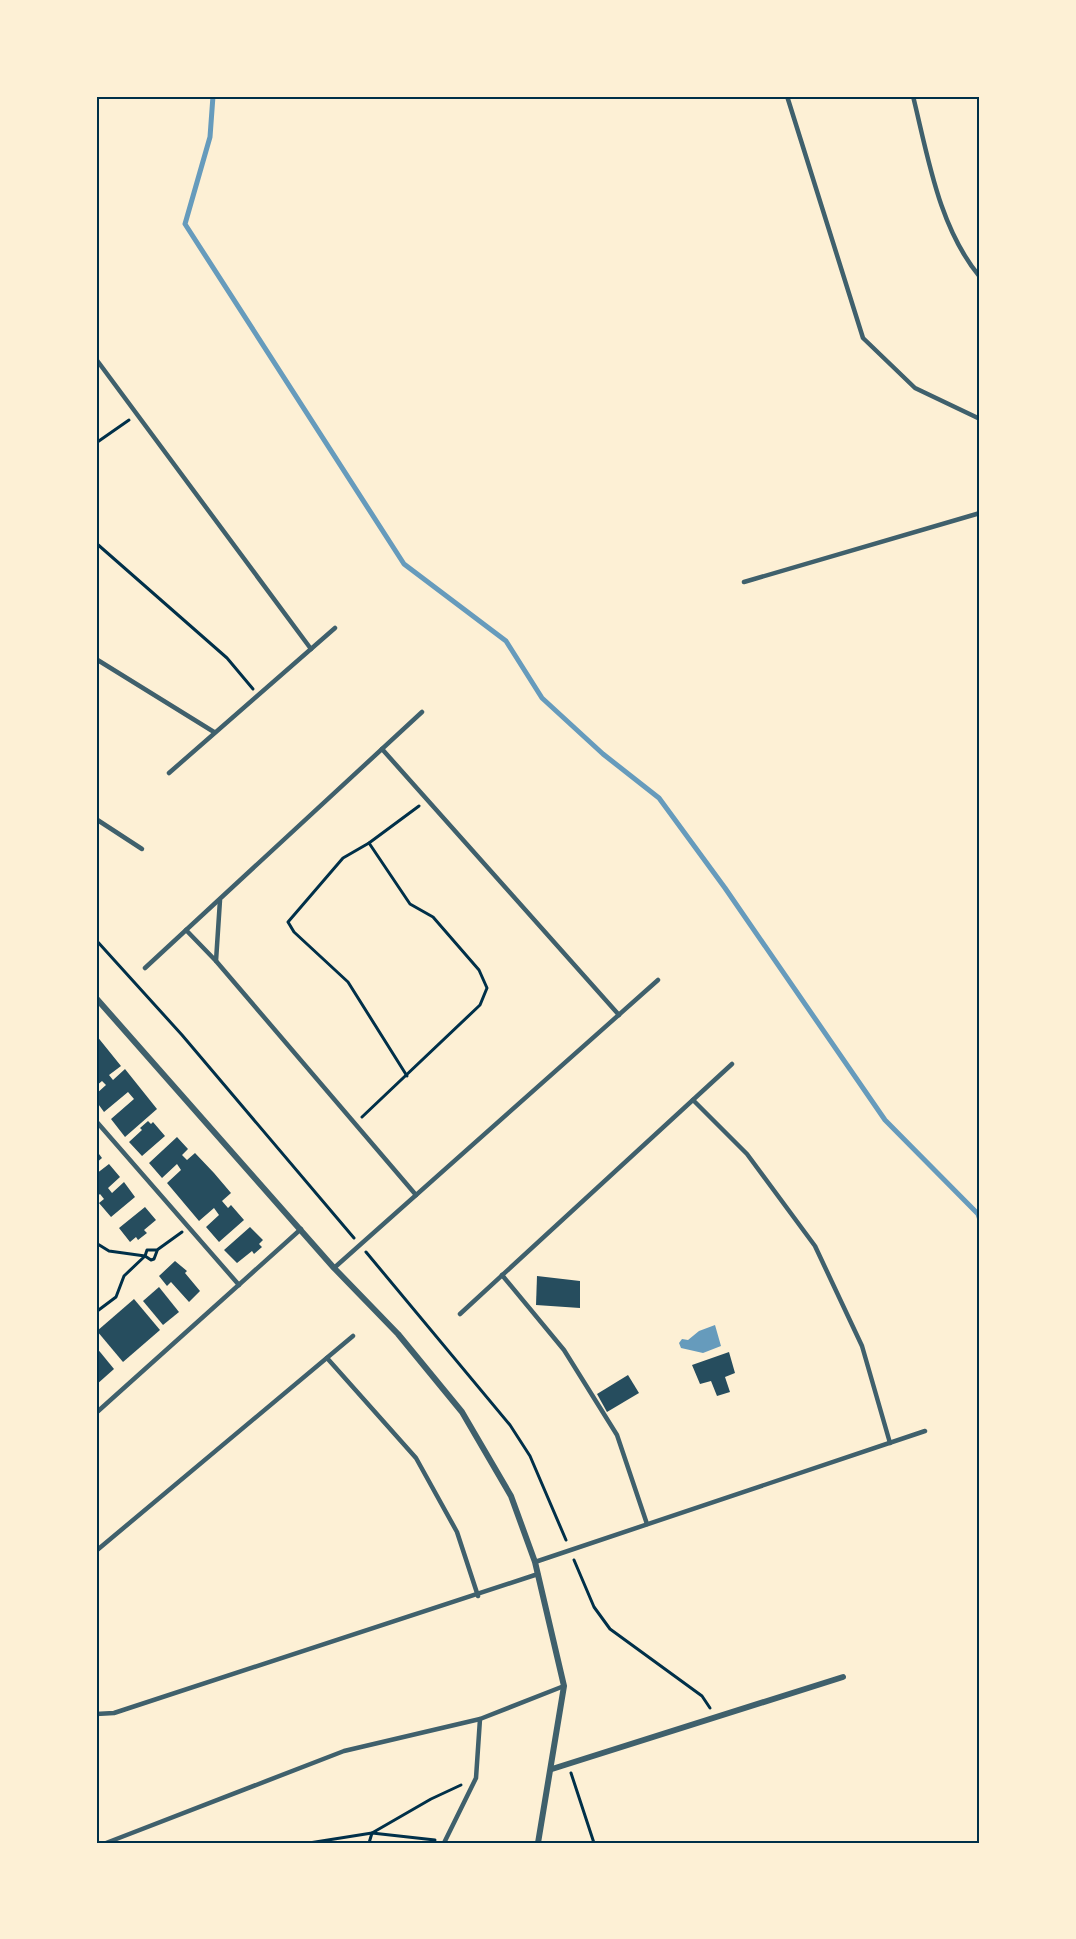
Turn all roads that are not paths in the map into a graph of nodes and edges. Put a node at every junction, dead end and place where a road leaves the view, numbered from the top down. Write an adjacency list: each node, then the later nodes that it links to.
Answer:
1 (787, 96): 5 (lane)
2 (912, 96): 3 (lane)
3 (980, 277)
4 (96, 359): 9 (lane)
5 (980, 419)
6 (980, 513): 7 (lane)
7 (744, 582)
8 (335, 628): 9 (lane)
9 (310, 649): 12 (lane)
10 (96, 659): 12 (lane)
11 (423, 712): 13 (lane)
12 (214, 732): 14 (lane)
13 (382, 749): 17 (lane); 23 (lane)
14 (169, 773)
15 (96, 819): 16 (lane)
16 (142, 849)
17 (220, 899): 18 (lane); 19 (lane)
18 (186, 930): 19 (lane); 20 (lane)
19 (216, 961): 27 (lane)
20 (145, 968)
21 (658, 980): 23 (lane)
22 (96, 998): 28 (street)
23 (619, 1015): 27 (lane)
24 (732, 1064): 25 (lane)
25 (693, 1100): 30 (lane); 37 (lane)
26 (96, 1121): 31 (lane)
27 (416, 1195): 29 (lane)
28 (301, 1229): 29 (street); 31 (lane)
29 (334, 1268): 40 (street)
30 (502, 1275): 32 (lane); 38 (lane)
31 (239, 1285): 35 (lane)
32 (460, 1314)
33 (353, 1336): 34 (lane)
34 (327, 1358): 39 (lane); 42 (lane)
35 (96, 1413)
36 (926, 1431): 37 (lane)
37 (890, 1443): 38 (lane)
38 (647, 1524): 40 (lane)
39 (96, 1551)
40 (535, 1562): 41 (street)
41 (538, 1574): 42 (lane); 44 (street)
42 (478, 1596): 45 (lane)
43 (843, 1677): 47 (street)
44 (564, 1686): 46 (lane); 47 (street)
45 (96, 1714)
46 (480, 1719): 48 (lane); 49 (lane)
47 (552, 1770): 50 (street)
48 (445, 1842)
49 (106, 1843)
50 (538, 1843)

